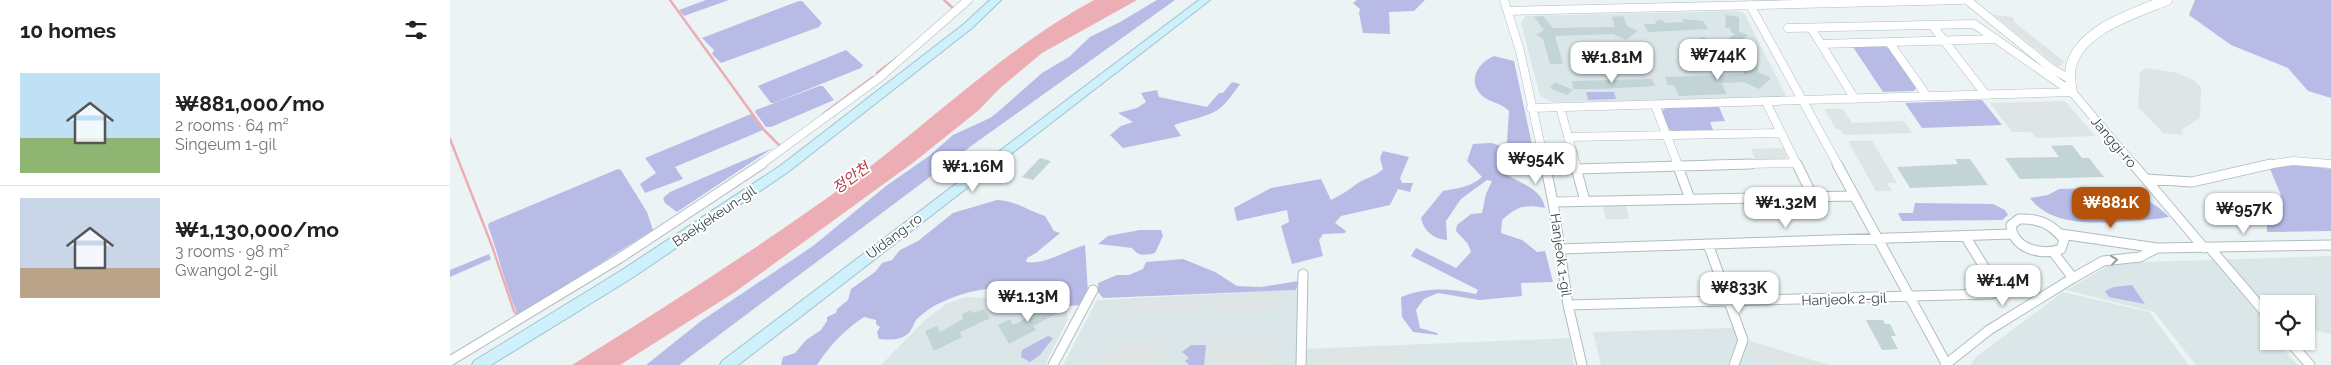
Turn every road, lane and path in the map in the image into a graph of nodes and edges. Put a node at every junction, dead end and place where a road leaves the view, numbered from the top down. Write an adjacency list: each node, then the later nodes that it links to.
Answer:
1 (968, 0): 59 (street)
2 (997, 0): 8 (main road, Baekjekeun-gil)
3 (1204, 0): 62 (main road, Uidang-ro)
4 (1504, 0): 10 (street, Hanjeok 1-gil)
5 (1962, 0): 9 (street)
6 (1967, 0): 18 (street)
7 (2167, 0): 18 (street)
8 (984, 4): 61 (main road, Baekjekeun-gil)
9 (1750, 5): 10 (street); 23 (street, Hanjeok 2-gil)
10 (1508, 11): 27 (street, Hanjeok 1-gil)
11 (1932, 25): 13 (street); 14 (street); 15 (street)
12 (1788, 28): 13 (street)
13 (1811, 28): 17 (street)
14 (1996, 39): 15 (street); 19 (street)
15 (1945, 41): 16 (street); 20 (street)
16 (1889, 42): 17 (street); 21 (street)
17 (1821, 44): 22 (street)
18 (2068, 78): 19 (street, Janggi-ro)
19 (2072, 92): 20 (street); 35 (street, Janggi-ro)
20 (1986, 95): 21 (street)
21 (1927, 96): 22 (street)
22 (1855, 99): 23 (street)
23 (1803, 100): 24 (street); 36 (street, Hanjeok 2-gil)
24 (1766, 102): 25 (street); 28 (street)
25 (1655, 104): 26 (street); 29 (street)
26 (1560, 107): 27 (street); 30 (street)
27 (1531, 108): 39 (street, Hanjeok 1-gil)
28 (1781, 133): 29 (street); 31 (street)
29 (1666, 135): 30 (street); 33 (street)
30 (1568, 137): 34 (street)
31 (1796, 163): 33 (street); 37 (street)
32 (2331, 164): 35 (street)
33 (1678, 166): 34 (street); 38 (street)
34 (1576, 169): 40 (street)
35 (2146, 179): 48 (street, Janggi-ro)
36 (1854, 196): 37 (street); 44 (street, Hanjeok 2-gil)
37 (1814, 197): 38 (street)
38 (1690, 199): 40 (street)
39 (1553, 202): 40 (street); 49 (street, Hanjeok 1-gil)
40 (1584, 202)
41 (2012, 234): 42 (street); 43 (street); 50 (street)
42 (2061, 234): 47 (street); 50 (street)
43 (1964, 236): 44 (street); 54 (street, Hanjeok 2-gil)
44 (1878, 239): 45 (street); 54 (street, Hanjeok 2-gil)
45 (1708, 244): 49 (street); 55 (street)
46 (2331, 245): 48 (street)
47 (2157, 248): 48 (street); 52 (street, one-way to 47)
48 (2207, 248): 57 (street, Janggi-ro)
49 (1561, 249): 56 (street, Hanjeok 1-gil)
50 (2053, 252): 52 (street)
51 (1303, 274): 64 (street)
52 (2073, 278): 60 (street)
53 (1093, 290): 63 (street)
54 (1910, 297): 55 (street, Hanjeok 2-gil); 60 (street, Hanjeok 2-gil)
55 (1729, 302): 56 (street, Hanjeok 2-gil); 66 (street)
56 (1568, 305): 65 (street, Hanjeok 1-gil)
57 (2260, 307)
58 (2297, 350): 67 (street)
59 (450, 361)
60 (1946, 364)
61 (479, 365)
62 (727, 365)
63 (1053, 365)
64 (1301, 365)
65 (1582, 365)
66 (1734, 365)
67 (2310, 365)

